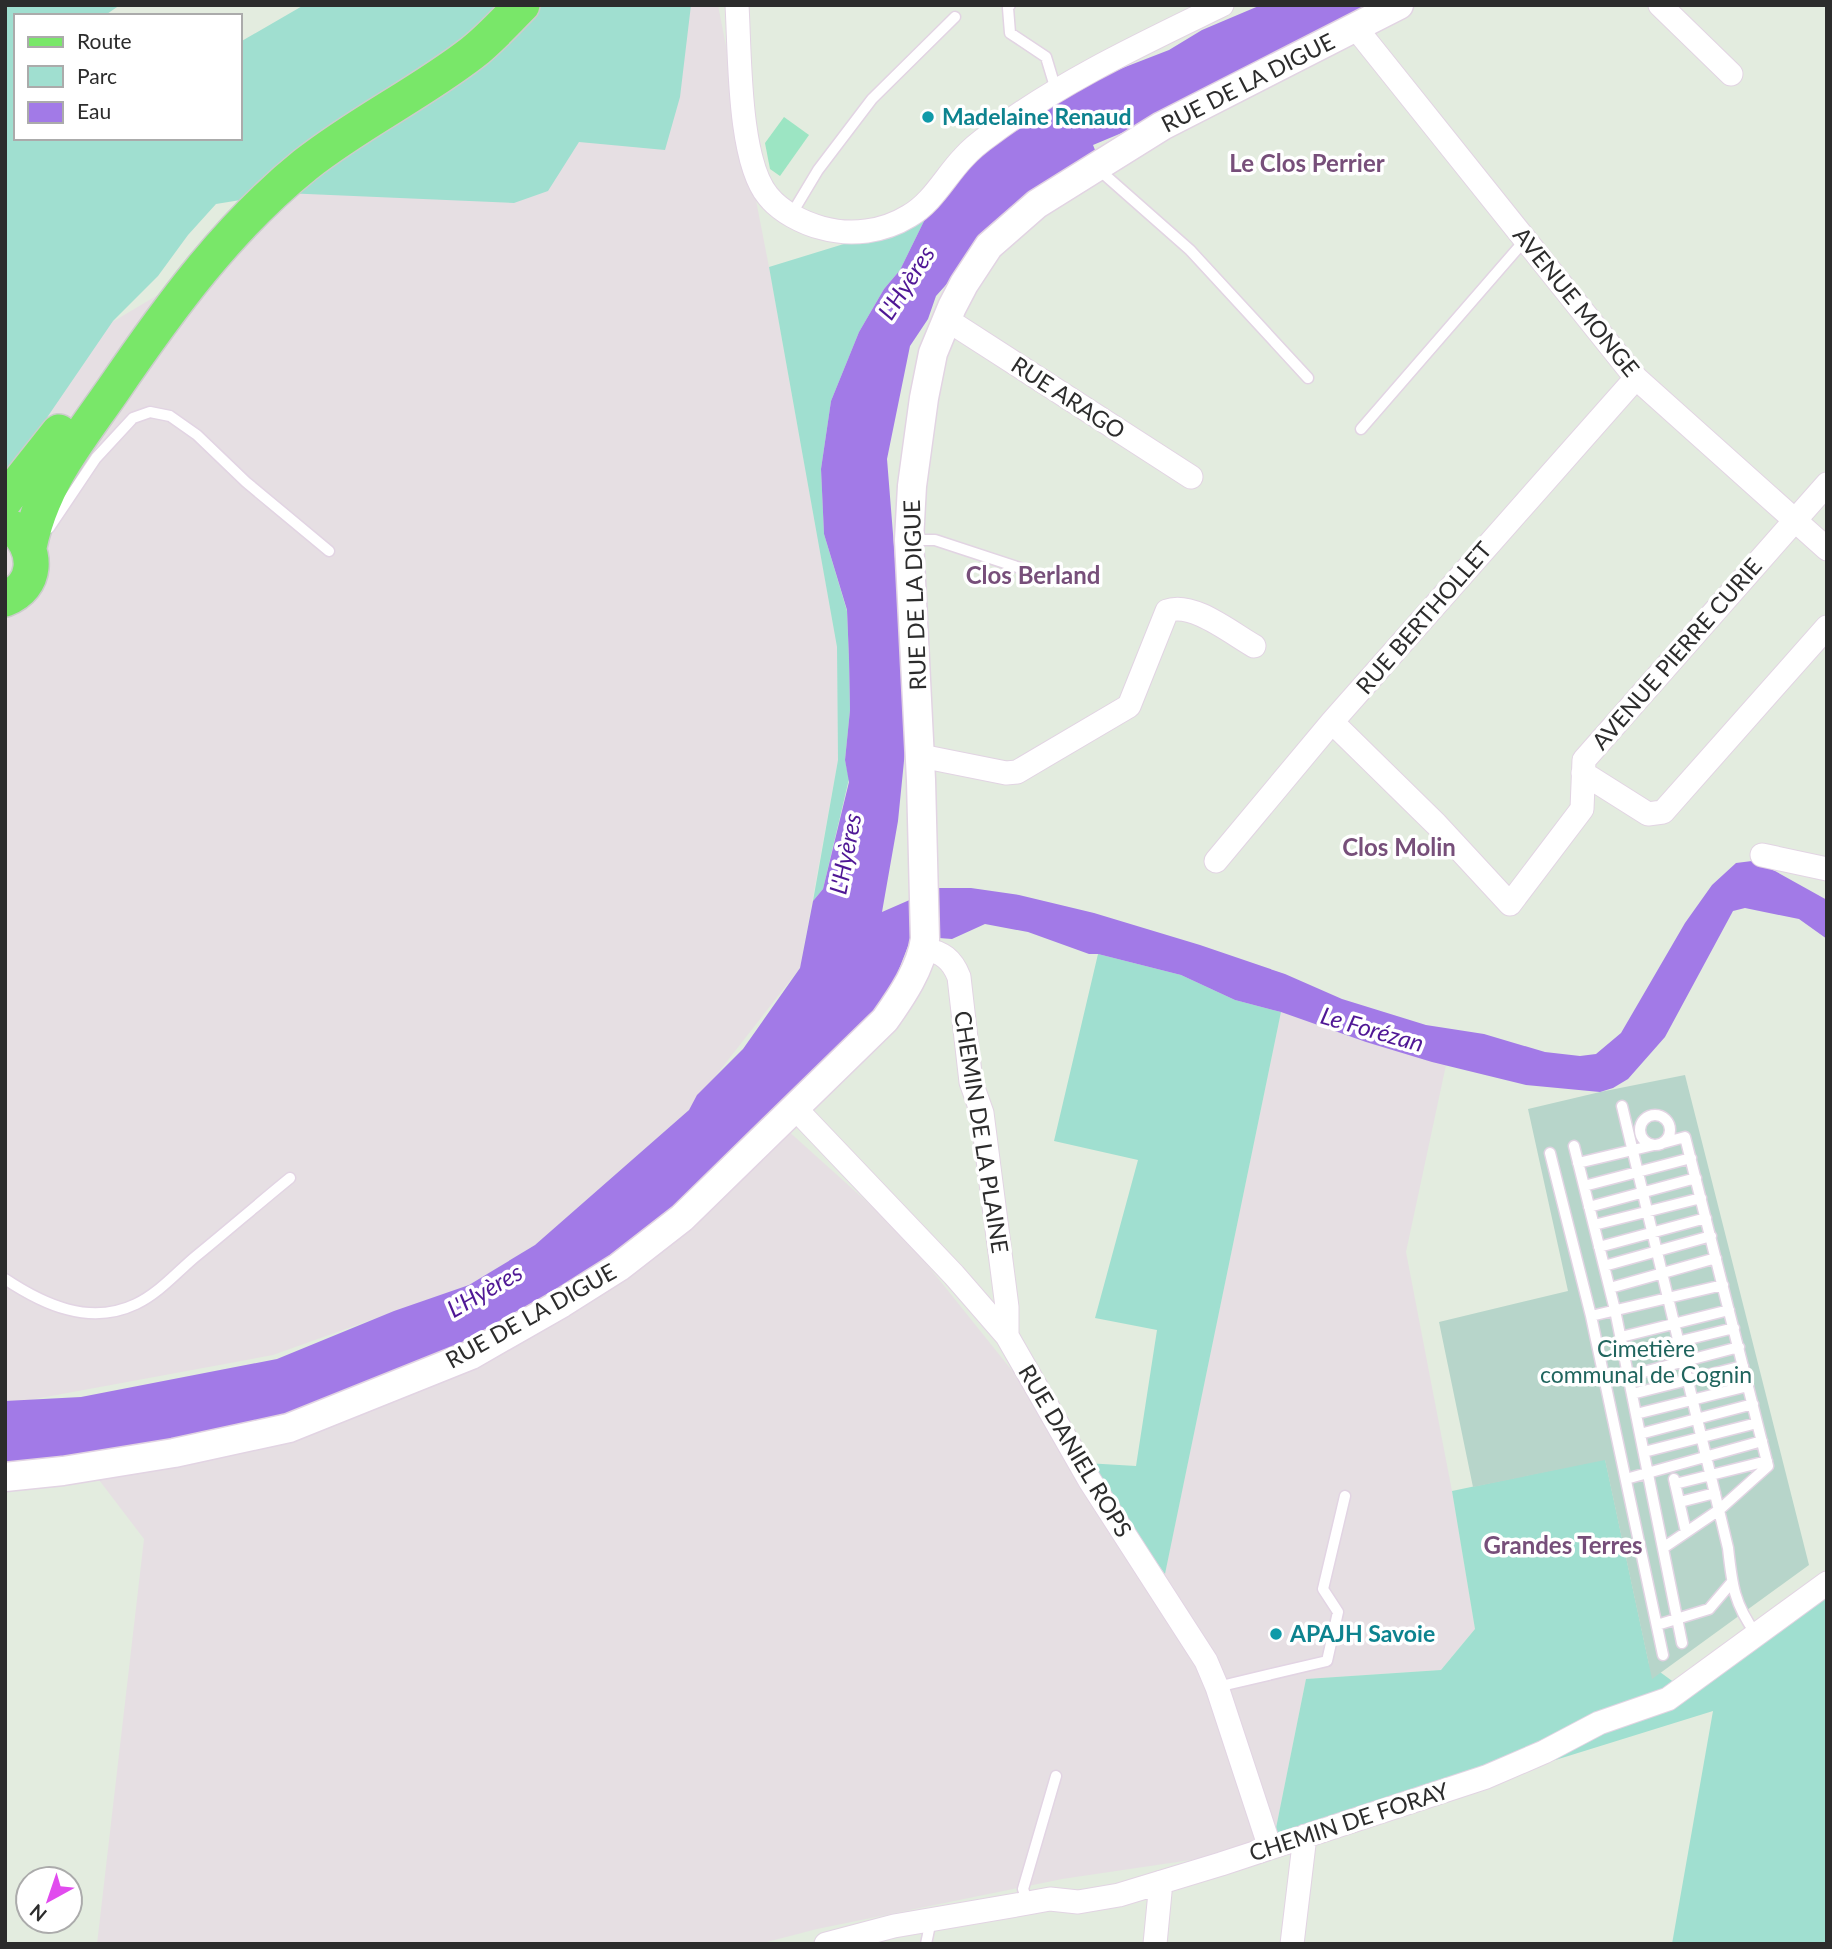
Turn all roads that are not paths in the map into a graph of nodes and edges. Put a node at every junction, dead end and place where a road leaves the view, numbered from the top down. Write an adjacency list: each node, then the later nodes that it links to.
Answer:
1 (501, 5): 21 (main road)
2 (522, 5): 24 (main road)
3 (737, 5): 13 (street)
4 (1010, 5): 11 (lane)
5 (1222, 5): 11 (street)
6 (1399, 5): 9 (street, RUE DE LA DIGUE)
7 (1660, 5): 10 (street)
8 (955, 17): 13 (lane)
9 (1355, 27): 12 (street, RUE DE LA DIGUE); 14 (street, AVENUE MONGE)
10 (1731, 74)
11 (1056, 90): 13 (street)
12 (1096, 167): 15 (street, RUE DE LA DIGUE); 16 (lane)
13 (791, 215)
14 (1525, 240): 17 (street, AVENUE MONGE); 18 (lane)
15 (946, 319): 19 (street, RUE ARAGO); 23 (street, RUE DE LA DIGUE)
16 (1308, 378)
17 (1636, 378): 22 (street, AVENUE MONGE); 31 (street, RUE BERTHOLLET)
18 (1361, 429)
19 (1191, 477)
20 (1827, 484): 22 (street, AVENUE PIERRE CURIE)
21 (5, 500)
22 (1795, 520): 25 (street, AVENUE MONGE); 33 (street, AVENUE PIERRE CURIE)
23 (909, 540): 27 (lane); 32 (street, RUE DE LA DIGUE)
24 (22, 543): 26 (lane); 28 (main road)
25 (1827, 549)
26 (329, 551)
27 (1023, 569)
28 (5, 599)
29 (1827, 627): 33 (street)
30 (1254, 646): 32 (street)
31 (1332, 722): 33 (street, AVENUE PIERRE CURIE); 35 (street, RUE BERTHOLLET)
32 (920, 760): 37 (street, RUE DE LA DIGUE)
33 (1583, 773)
34 (1762, 855): 36 (street)
35 (1216, 861)
36 (1827, 869)
37 (924, 944): 39 (street, RUE DE LA DIGUE); 71 (street, CHEMIN DE LA PLAINE)
38 (1622, 1106): 41 (lane)
39 (794, 1107): 71 (street, RUE DANIEL ROPS); 96 (street, RUE DE LA DIGUE)
40 (1574, 1146): 44 (lane)
41 (1632, 1150): 43 (lane); 44 (lane); 45 (lane)
42 (1550, 1153): 68 (lane)
43 (1691, 1158): 45 (lane); 47 (lane)
44 (1578, 1163): 48 (lane)
45 (1637, 1172): 48 (lane); 49 (lane)
46 (290, 1178): 62 (lane)
47 (1696, 1178): 49 (lane); 50 (lane)
48 (1584, 1186): 51 (lane)
49 (1642, 1193): 51 (lane); 52 (lane)
50 (1701, 1198): 52 (lane); 53 (lane)
51 (1590, 1207): 54 (lane)
52 (1647, 1212): 54 (lane); 55 (lane)
53 (1706, 1218): 55 (lane); 56 (lane)
54 (1594, 1226): 57 (lane)
55 (1651, 1233): 57 (lane); 58 (lane)
56 (1711, 1236): 58 (lane); 59 (lane)
57 (1600, 1247): 60 (lane)
58 (1656, 1252): 60 (lane); 61 (lane)
59 (1716, 1258): 61 (lane); 63 (lane)
60 (1604, 1266): 64 (lane)
61 (1661, 1273): 64 (lane); 65 (lane)
62 (5, 1279)
63 (1723, 1285): 65 (lane); 67 (lane)
64 (1609, 1288): 66 (lane)
65 (1667, 1298): 66 (lane); 69 (lane)
66 (1615, 1310): 68 (lane); 72 (lane)
67 (1730, 1310): 69 (lane); 70 (lane)
68 (1591, 1316): 97 (lane)
69 (1673, 1324): 72 (lane); 73 (lane)
70 (1734, 1328): 73 (lane); 74 (lane)
71 (1007, 1336): 112 (street, RUE DANIEL ROPS)
72 (1621, 1338): 75 (lane)
73 (1678, 1342): 75 (lane); 76 (lane)
74 (1739, 1347): 76 (lane); 77 (lane)
75 (1624, 1355): 78 (lane)
76 (1683, 1362): 78 (lane); 79 (lane)
77 (1743, 1366): 79 (lane); 80 (lane)
78 (1629, 1376): 81 (lane)
79 (1687, 1380): 81 (lane); 82 (lane)
80 (1748, 1385): 82 (lane); 83 (lane)
81 (1632, 1394): 84 (lane)
82 (1692, 1400): 84 (lane); 85 (lane)
83 (1752, 1404): 85 (lane); 86 (lane)
84 (1636, 1415): 87 (lane)
85 (1697, 1419): 87 (lane); 88 (lane)
86 (1758, 1423): 88 (lane); 89 (lane)
87 (1640, 1434): 90 (lane)
88 (1701, 1438): 90 (lane); 91 (lane)
89 (1762, 1441): 91 (lane); 92 (lane)
90 (1644, 1452): 94 (lane)
91 (1706, 1457): 93 (lane); 95 (lane)
92 (1766, 1461): 95 (lane); 102 (lane)
93 (1671, 1466): 94 (lane); 98 (lane)
94 (1648, 1473): 97 (lane); 104 (lane)
95 (1710, 1475): 98 (lane); 99 (lane)
96 (5, 1477)
97 (1626, 1479): 108 (lane)
98 (1675, 1483): 101 (lane)
99 (1715, 1493): 101 (lane); 102 (lane)
100 (1345, 1496): 112 (lane)
101 (1680, 1502): 103 (lane)
102 (1719, 1510): 103 (lane); 105 (lane)
103 (1686, 1532): 104 (lane)
104 (1663, 1548): 107 (lane)
105 (1732, 1582): 107 (lane); 109 (lane)
106 (1827, 1583): 109 (street, CHEMIN DE FORAY)
107 (1678, 1619): 108 (lane); 110 (lane)
108 (1657, 1625): 111 (lane)
109 (1756, 1634): 114 (street, CHEMIN DE FORAY)
110 (1682, 1643)
111 (1663, 1655)
112 (1217, 1687): 115 (street, RUE DANIEL ROPS)
113 (1056, 1776): 117 (lane)
114 (1305, 1836): 115 (street, CHEMIN DE FORAY); 122 (street)
115 (1270, 1848): 116 (street, CHEMIN DE FORAY)
116 (1161, 1882): 117 (street, CHEMIN DE FORAY); 121 (street)
117 (1028, 1903): 118 (street, CHEMIN DE FORAY)
118 (931, 1920): 119 (street, CHEMIN DE FORAY); 120 (lane)
119 (826, 1944)
120 (926, 1944)
121 (1155, 1944)
122 (1292, 1944)

